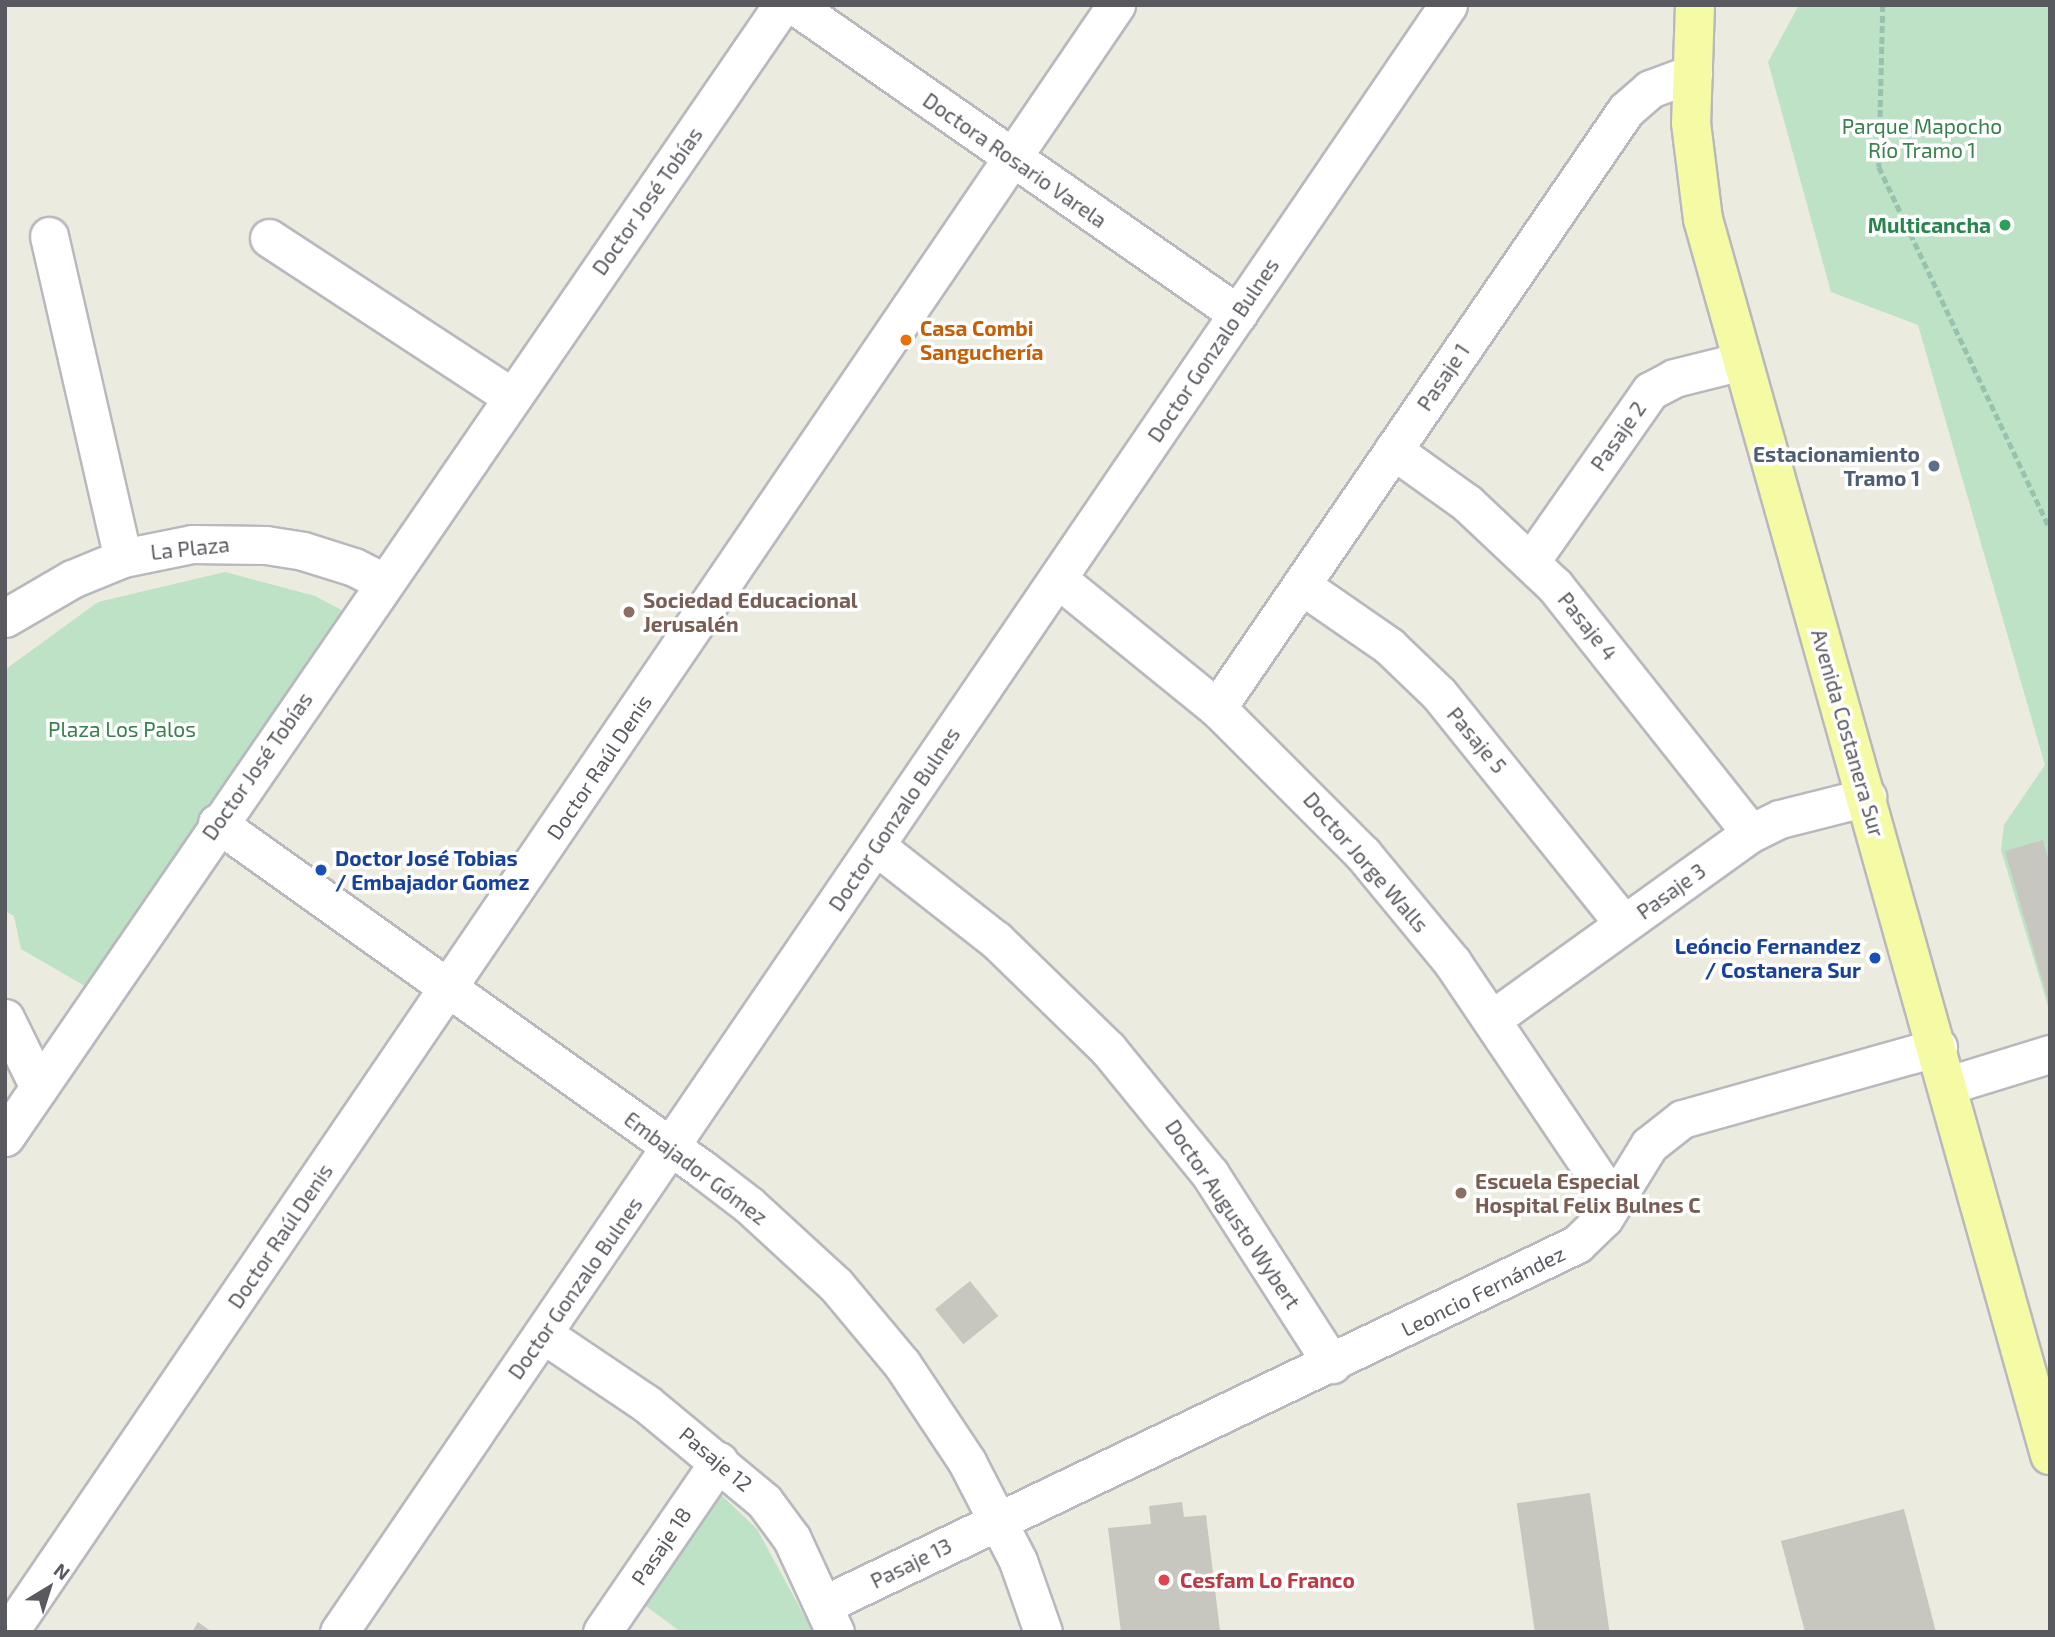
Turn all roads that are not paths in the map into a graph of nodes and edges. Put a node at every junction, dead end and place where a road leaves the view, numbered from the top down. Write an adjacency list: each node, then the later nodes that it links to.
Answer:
1 (782, 5): 12 (street, Doctor José Tobías)
2 (794, 5): 7 (street, Doctora Rosario Varela)
3 (1116, 5): 7 (street, Doctor Raúl Denis)
4 (1448, 5): 10 (street, Doctor Gonzalo Bulnes)
5 (1695, 5): 6 (main road, Avenida Costanera Sur)
6 (1693, 73): 11 (main road, Avenida Costanera Sur); 13 (street, Pasaje 1)
7 (1012, 159): 10 (street, Doctora Rosario Varela); 26 (street, Doctor Raúl Denis)
8 (49, 236): 14 (street)
9 (269, 238): 12 (street)
10 (1238, 314): 16 (street, Doctor Gonzalo Bulnes)
11 (1741, 361): 15 (street, Pasaje 2); 21 (main road, Avenida Costanera Sur)
12 (512, 397): 17 (street, Doctor José Tobías)
13 (1393, 450): 15 (street, Pasaje 4); 18 (street, Pasaje 1)
14 (122, 558): 17 (street, La Plaza); 19 (street, La Plaza)
15 (1531, 561): 23 (street, Pasaje 4)
16 (1058, 579): 20 (street, Doctor Jorge Walls); 24 (street, Doctor Gonzalo Bulnes)
17 (383, 582): 22 (street, Doctor José Tobías)
18 (1301, 585): 20 (street, Pasaje 1); 25 (street, Pasaje 5)
19 (5, 618)
20 (1217, 708): 28 (street, Doctor Jorge Walls)
21 (1867, 797): 23 (street, Pasaje 3); 29 (main road, Avenida Costanera Sur)
22 (217, 824): 26 (street, Embajador Gómez); 32 (street, Doctor José Tobías)
23 (1751, 833): 25 (street, Pasaje 3)
24 (876, 846): 34 (street, Doctor Gonzalo Bulnes); 37 (street, Doctor Augusto Wybert)
25 (1624, 924): 28 (street, Pasaje 3)
26 (449, 989): 34 (street, Embajador Gómez); 42 (street, Doctor Raúl Denis)
27 (5, 1018): 32 (street)
28 (1492, 1019): 35 (street, Doctor Jorge Walls)
29 (1938, 1046): 31 (main road, Avenida Costanera Sur); 35 (street, Leoncio Fernández)
30 (2050, 1054): 31 (street)
31 (1949, 1085): 38 (main road, Avenida Costanera Sur)
32 (39, 1087): 33 (street, Doctor José Tobías)
33 (5, 1137)
34 (671, 1147): 36 (street, Doctor Gonzalo Bulnes); 40 (street, Embajador Gómez)
35 (1613, 1201): 37 (street, Leoncio Fernández)
36 (543, 1334): 39 (street, Pasaje 12); 43 (street, Doctor Gonzalo Bulnes)
37 (1332, 1364): 40 (street, Leoncio Fernández)
38 (2050, 1455)
39 (719, 1461): 41 (street, Pasaje 12); 44 (street, Pasaje 18)
40 (998, 1521): 41 (street, Pasaje 13); 45 (street, Embajador Gómez)
41 (829, 1618)
42 (9, 1632)
43 (339, 1632)
44 (602, 1632)
45 (1043, 1632)

